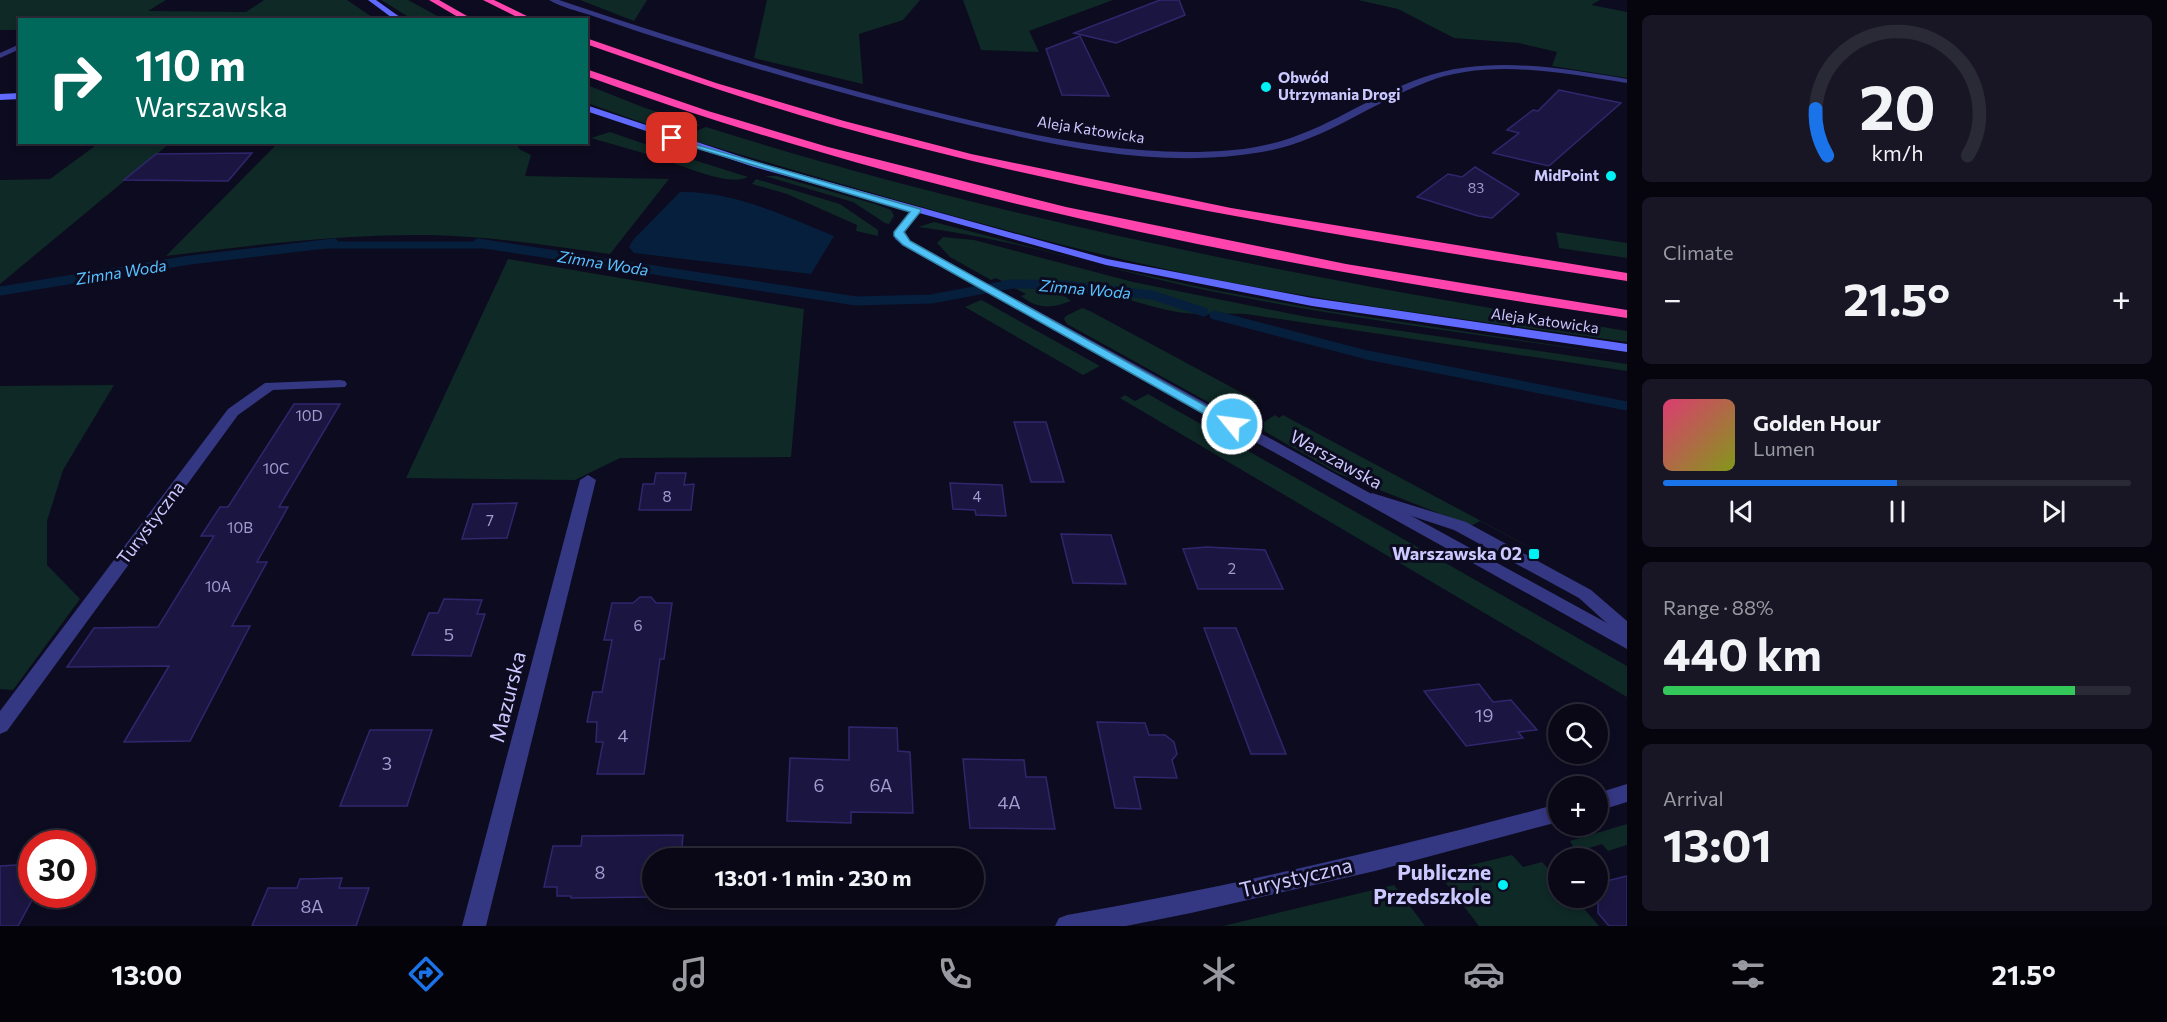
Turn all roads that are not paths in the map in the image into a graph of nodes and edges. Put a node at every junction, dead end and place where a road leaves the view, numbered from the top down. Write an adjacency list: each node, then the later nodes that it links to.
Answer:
1 (371, 0): 5 (street)
2 (433, 0): 6 (highway)
3 (486, 0): 7 (highway)
4 (552, 0): 12 (street, Aleja Katowicka)
5 (397, 18)
6 (466, 18)
7 (526, 18)
8 (588, 42): 17 (highway)
9 (18, 47): 10 (street)
10 (0, 56)
11 (588, 73): 18 (highway)
12 (1627, 81)
13 (18, 96): 14 (street)
14 (0, 98)
15 (588, 109): 16 (street, Aleja Katowicka)
16 (916, 211): 19 (street, Aleja Katowicka); 22 (street, Warszawska)
17 (1627, 277)
18 (1627, 314)
19 (1627, 348)
20 (340, 384): 25 (street, Turystyczna)
21 (588, 480): 29 (street, Mazurska)
22 (1355, 493): 23 (street); 24 (street, Warszawska)
23 (1627, 631)
24 (1627, 642)
25 (0, 726)
26 (1627, 794): 27 (street)
27 (1608, 799)
28 (1548, 816): 30 (street, Turystyczna)
29 (474, 926)
30 (1067, 926)

